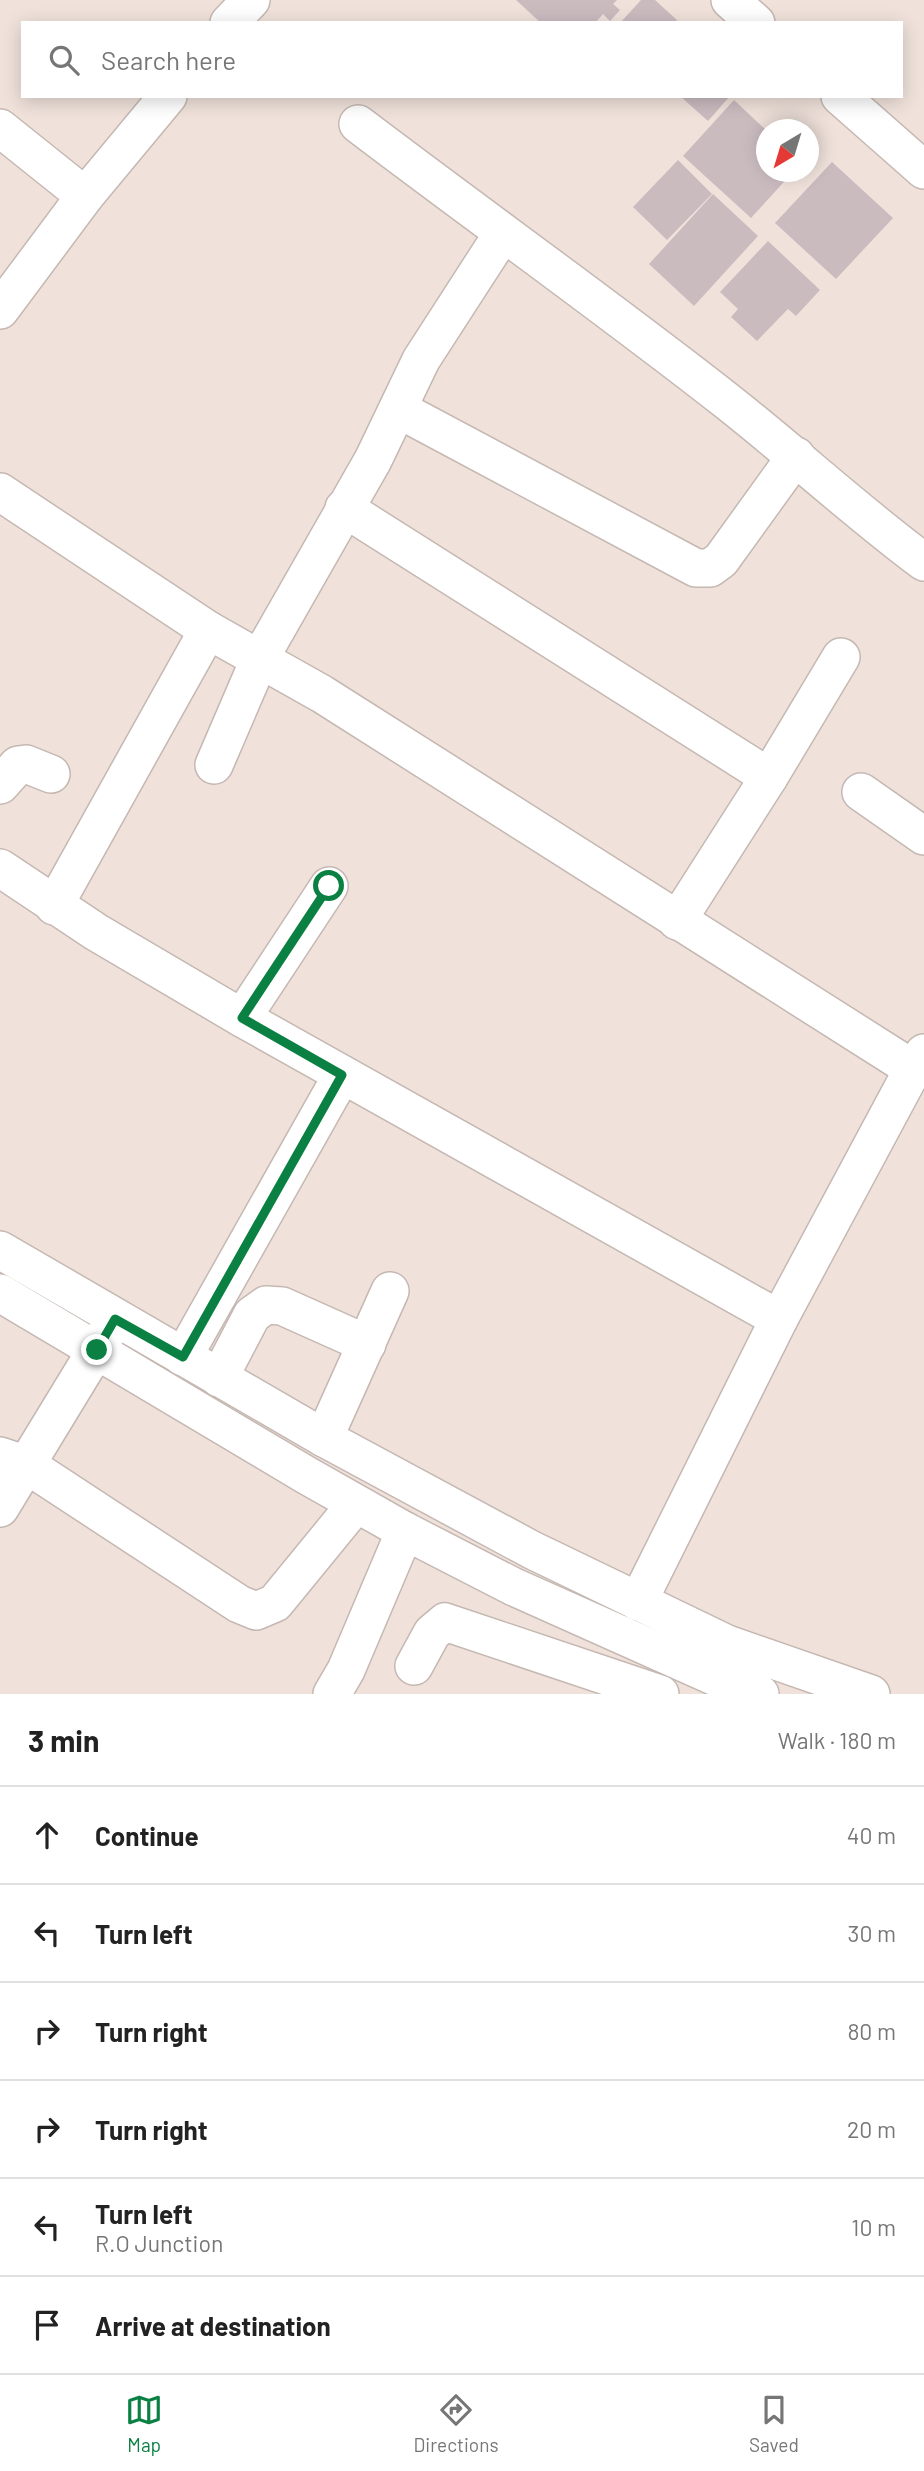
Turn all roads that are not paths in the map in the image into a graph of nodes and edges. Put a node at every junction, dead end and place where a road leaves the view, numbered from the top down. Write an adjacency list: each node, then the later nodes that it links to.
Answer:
1 (251, 0): 3 (street)
2 (730, 0): 4 (street)
3 (231, 21)
4 (754, 21)
5 (166, 98): 10 (street)
6 (842, 98): 9 (street)
7 (358, 124): 11 (street)
8 (0, 128): 10 (street)
9 (924, 170)
10 (85, 196): 12 (street)
11 (503, 233): 13 (street); 14 (street)
12 (0, 310)
13 (398, 409): 14 (street); 16 (street)
14 (796, 456): 17 (street)
15 (0, 492): 18 (street)
16 (344, 508): 20 (street); 23 (street)
17 (924, 562)
18 (208, 630): 20 (street); 29 (street)
19 (841, 657): 23 (street)
20 (260, 658): 21 (street); 30 (street)
21 (214, 765)
22 (51, 775): 24 (street)
23 (769, 777): 30 (street)
24 (0, 785)
25 (861, 792): 26 (street)
26 (924, 836)
27 (0, 868): 29 (street)
28 (329, 886): 31 (street)
29 (54, 906): 31 (street)
30 (677, 921): 32 (street)
31 (242, 1018): 33 (street)
32 (918, 1061): 38 (street)
33 (342, 1075): 38 (street); 41 (street)
34 (0, 1250): 37 (street)
35 (390, 1291): 39 (street)
36 (0, 1293): 40 (street)
37 (115, 1319): 40 (street); 41 (street)
38 (779, 1319): 49 (street)
39 (367, 1344): 42 (street); 43 (street)
40 (97, 1350): 44 (street); 45 (street)
41 (183, 1357): 42 (street)
42 (219, 1378): 43 (street)
43 (324, 1438): 49 (street)
44 (13, 1460): 45 (street); 46 (street)
45 (356, 1504): 47 (street)
46 (0, 1508)
47 (405, 1531): 48 (street); 54 (street)
48 (514, 1587): 50 (street); 51 (street)
49 (638, 1602): 57 (street)
50 (493, 1638): 52 (street); 55 (street)
51 (673, 1658): 53 (street); 55 (street)
52 (414, 1667)
53 (718, 1687): 56 (street)
54 (332, 1694)
55 (660, 1694)
56 (760, 1694)
57 (871, 1694)

